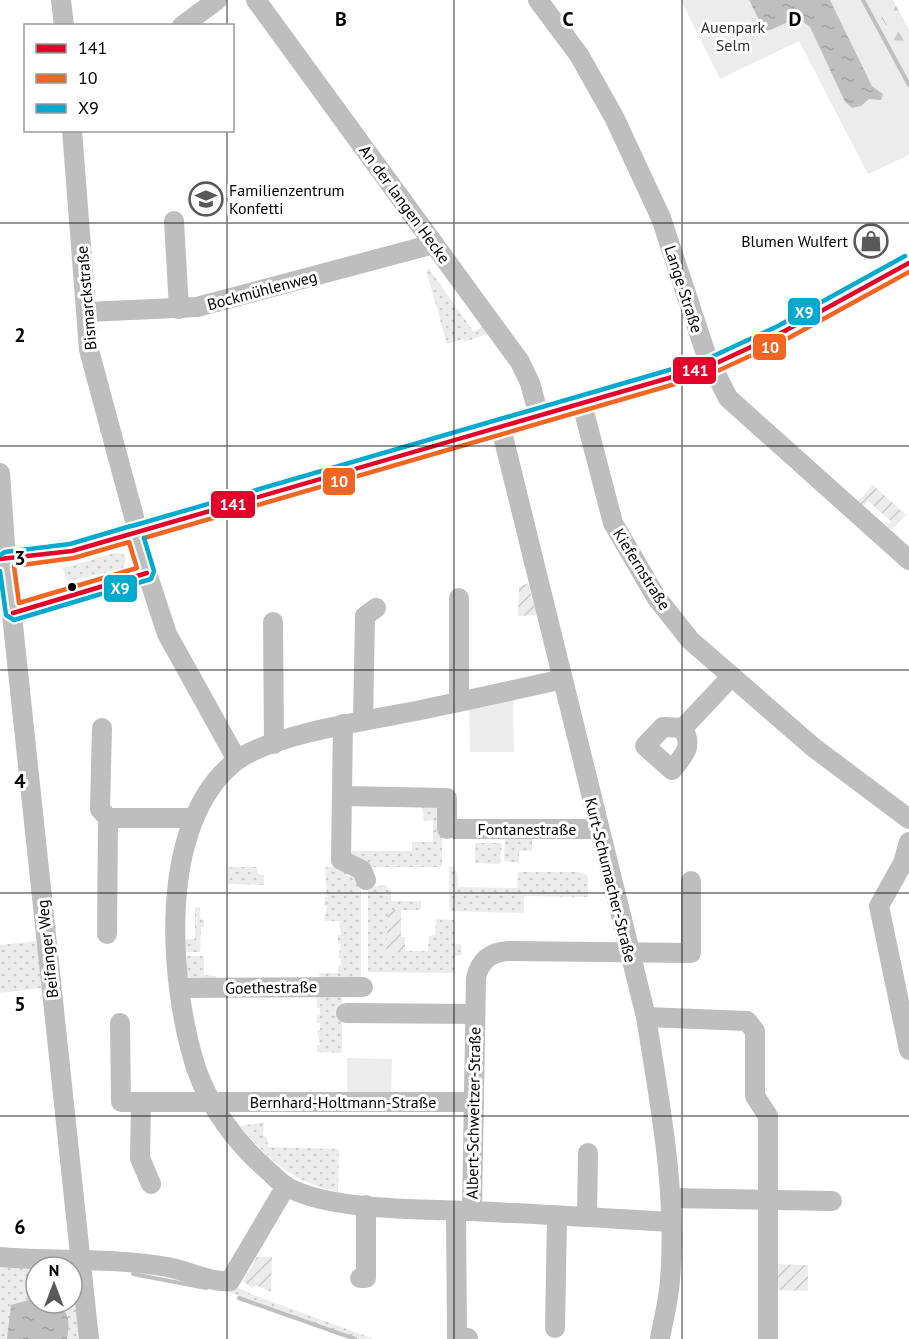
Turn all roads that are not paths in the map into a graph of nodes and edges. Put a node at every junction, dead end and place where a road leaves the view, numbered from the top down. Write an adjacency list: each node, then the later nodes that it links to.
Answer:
1 (62, 0): 5 (street)
2 (217, 0): 6 (street)
3 (256, 0): 9 (street, An der langen Hecke)
4 (538, 0): 13 (street, Lange Straße)
5 (64, 24)
6 (185, 24)
7 (72, 132): 12 (street, Bismarckstraße)
8 (174, 222): 11 (street)
9 (434, 244): 11 (street, Bockmühlenweg); 15 (street, An der langen Hecke)
10 (909, 263): 13 (street)
11 (179, 309): 12 (street, Bockmühlenweg)
12 (87, 312): 18 (street, Bismarckstraße)
13 (710, 366): 14 (street); 20 (street, Lange Straße)
14 (582, 404): 15 (street); 26 (street, Kiefernstraße)
15 (539, 416): 16 (street)
16 (501, 428): 18 (street); 27 (street, Kurt-Schumacher-Straße)
17 (0, 473): 19 (street, Beifanger Weg)
18 (136, 533): 19 (street); 21 (street, Bismarckstraße)
19 (3, 559): 24 (street, Beifanger Weg)
20 (909, 560)
21 (147, 573): 24 (street); 34 (street, Bismarckstraße)
22 (459, 598): 28 (street)
23 (376, 608): 29 (street)
24 (13, 613): 66 (street, Beifanger Weg)
25 (273, 622): 33 (street)
26 (732, 676): 32 (street); 38 (street, Kiefernstraße)
27 (563, 679): 28 (street); 39 (street, Kurt-Schumacher-Straße)
28 (459, 702): 29 (street)
29 (363, 721): 30 (street)
30 (343, 724): 33 (street); 35 (street)
31 (102, 728): 36 (street)
32 (683, 728)
33 (274, 744): 34 (street)
34 (237, 760): 37 (street)
35 (342, 796): 39 (street, Fontanestraße); 41 (street)
36 (108, 818): 37 (street); 43 (street)
37 (193, 819): 46 (street)
38 (909, 819)
39 (598, 829): 44 (street, Kurt-Schumacher-Straße)
40 (909, 842): 51 (street)
41 (366, 880)
42 (691, 881): 44 (street, Albert-Schweitzer-Straße)
43 (107, 934)
44 (629, 953): 48 (street, Albert-Schweitzer-Straße); 49 (street, Kurt-Schumacher-Straße)
45 (363, 987): 46 (street, Goethestraße)
46 (180, 988): 53 (street)
47 (346, 1013): 48 (street, Albert-Schweitzer-Straße)
48 (475, 1014): 54 (street, Albert-Schweitzer-Straße)
49 (646, 1017): 58 (street, Kurt-Schumacher-Straße); 59 (street)
50 (120, 1023): 52 (street)
51 (909, 1050)
52 (141, 1102): 53 (street, Bernhard-Holtmann-Straße); 56 (street)
53 (213, 1102): 54 (street, Bernhard-Holtmann-Straße); 57 (street)
54 (473, 1102): 62 (street, Albert-Schweitzer-Straße)
55 (588, 1153): 64 (street)
56 (151, 1184)
57 (286, 1186): 61 (street); 69 (street)
58 (671, 1198): 59 (street); 65 (street, Kurt-Schumacher-Straße)
59 (767, 1199): 60 (street); 76 (street)
60 (832, 1201)
61 (366, 1205): 62 (street); 70 (street)
62 (464, 1211): 63 (street); 73 (street, Albert-Schweitzer-Straße)
63 (557, 1217): 64 (street); 72 (street)
64 (587, 1218): 65 (street)
65 (670, 1222): 75 (street, Kurt-Schumacher-Straße)
66 (81, 1255)
67 (0, 1257): 68 (street)
68 (24, 1259)
69 (84, 1259)
70 (360, 1278)
71 (84, 1293): 74 (street, Beifanger Weg)
72 (555, 1328)
73 (468, 1338)
74 (88, 1339)
75 (660, 1339)
76 (768, 1339)

